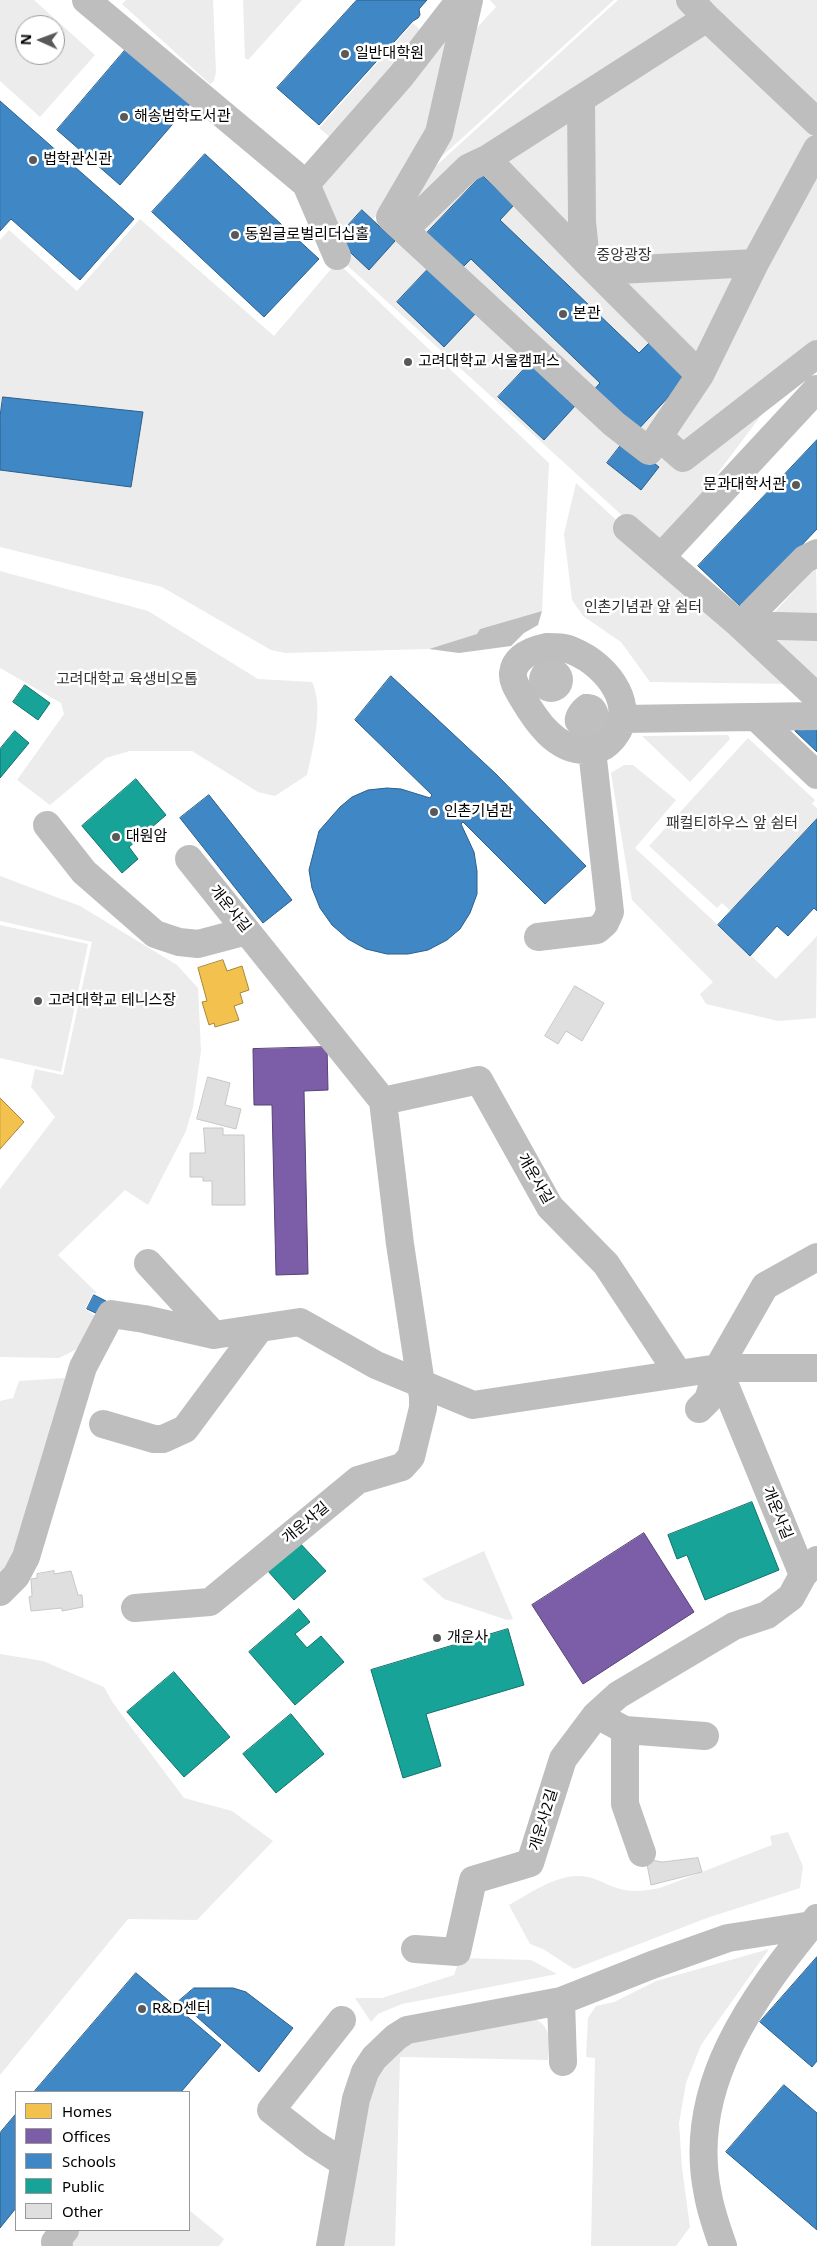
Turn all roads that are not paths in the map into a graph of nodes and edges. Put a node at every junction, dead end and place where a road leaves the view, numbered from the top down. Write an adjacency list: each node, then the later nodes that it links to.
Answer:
1 (460, 0): 9 (street)
2 (469, 0): 10 (street)
3 (94, 3): 9 (street)
4 (699, 9): 5 (street); 6 (street)
5 (581, 98): 8 (street); 12 (street)
6 (817, 122)
7 (817, 149): 13 (street)
8 (487, 159): 10 (street); 12 (street)
9 (306, 184): 11 (street)
10 (404, 230): 17 (street)
11 (337, 256)
12 (586, 261): 13 (street); 15 (street)
13 (755, 262): 15 (street)
14 (817, 354): 17 (street)
15 (700, 375): 17 (street)
16 (817, 389): 20 (street)
17 (659, 437)
18 (627, 528): 20 (street)
19 (817, 553): 21 (street)
20 (661, 557): 21 (street)
21 (740, 625): 22 (street); 23 (street)
22 (817, 627)
23 (817, 697)
24 (817, 716): 25 (street)
25 (757, 718): 26 (street); 28 (street)
26 (623, 719): 27 (street); 27 (street)
27 (592, 750): 32 (street)
28 (817, 775)
29 (47, 826): 31 (street)
30 (189, 859): 31 (street, 개운사길)
31 (247, 931): 33 (street, 개운사길)
32 (538, 937)
33 (383, 1101): 40 (street, 개운사길); 41 (street, 개운사길)
34 (817, 1258): 38 (street)
35 (148, 1264): 37 (street)
36 (260, 1328): 37 (street); 41 (street); 43 (street)
37 (214, 1335): 45 (street)
38 (718, 1368): 39 (street); 40 (street); 42 (street); 44 (street, 개운사길)
39 (817, 1368)
40 (678, 1373): 41 (street)
41 (422, 1384): 46 (street, 개운사길)
42 (699, 1409)
43 (105, 1417)
44 (812, 1570): 47 (street, 개운사2길)
45 (0, 1592)
46 (135, 1608)
47 (596, 1715): 48 (street); 52 (street, 개운사2길)
48 (625, 1730): 49 (street); 50 (street)
49 (705, 1736)
50 (642, 1854)
51 (814, 1921): 53 (street); 60 (street)
52 (415, 1949)
53 (561, 2002): 55 (street); 56 (street)
54 (342, 2020): 56 (street)
55 (562, 2062)
56 (344, 2163): 59 (street)
57 (64, 2231): 58 (street)
58 (60, 2246)
59 (330, 2246)
60 (722, 2246)

